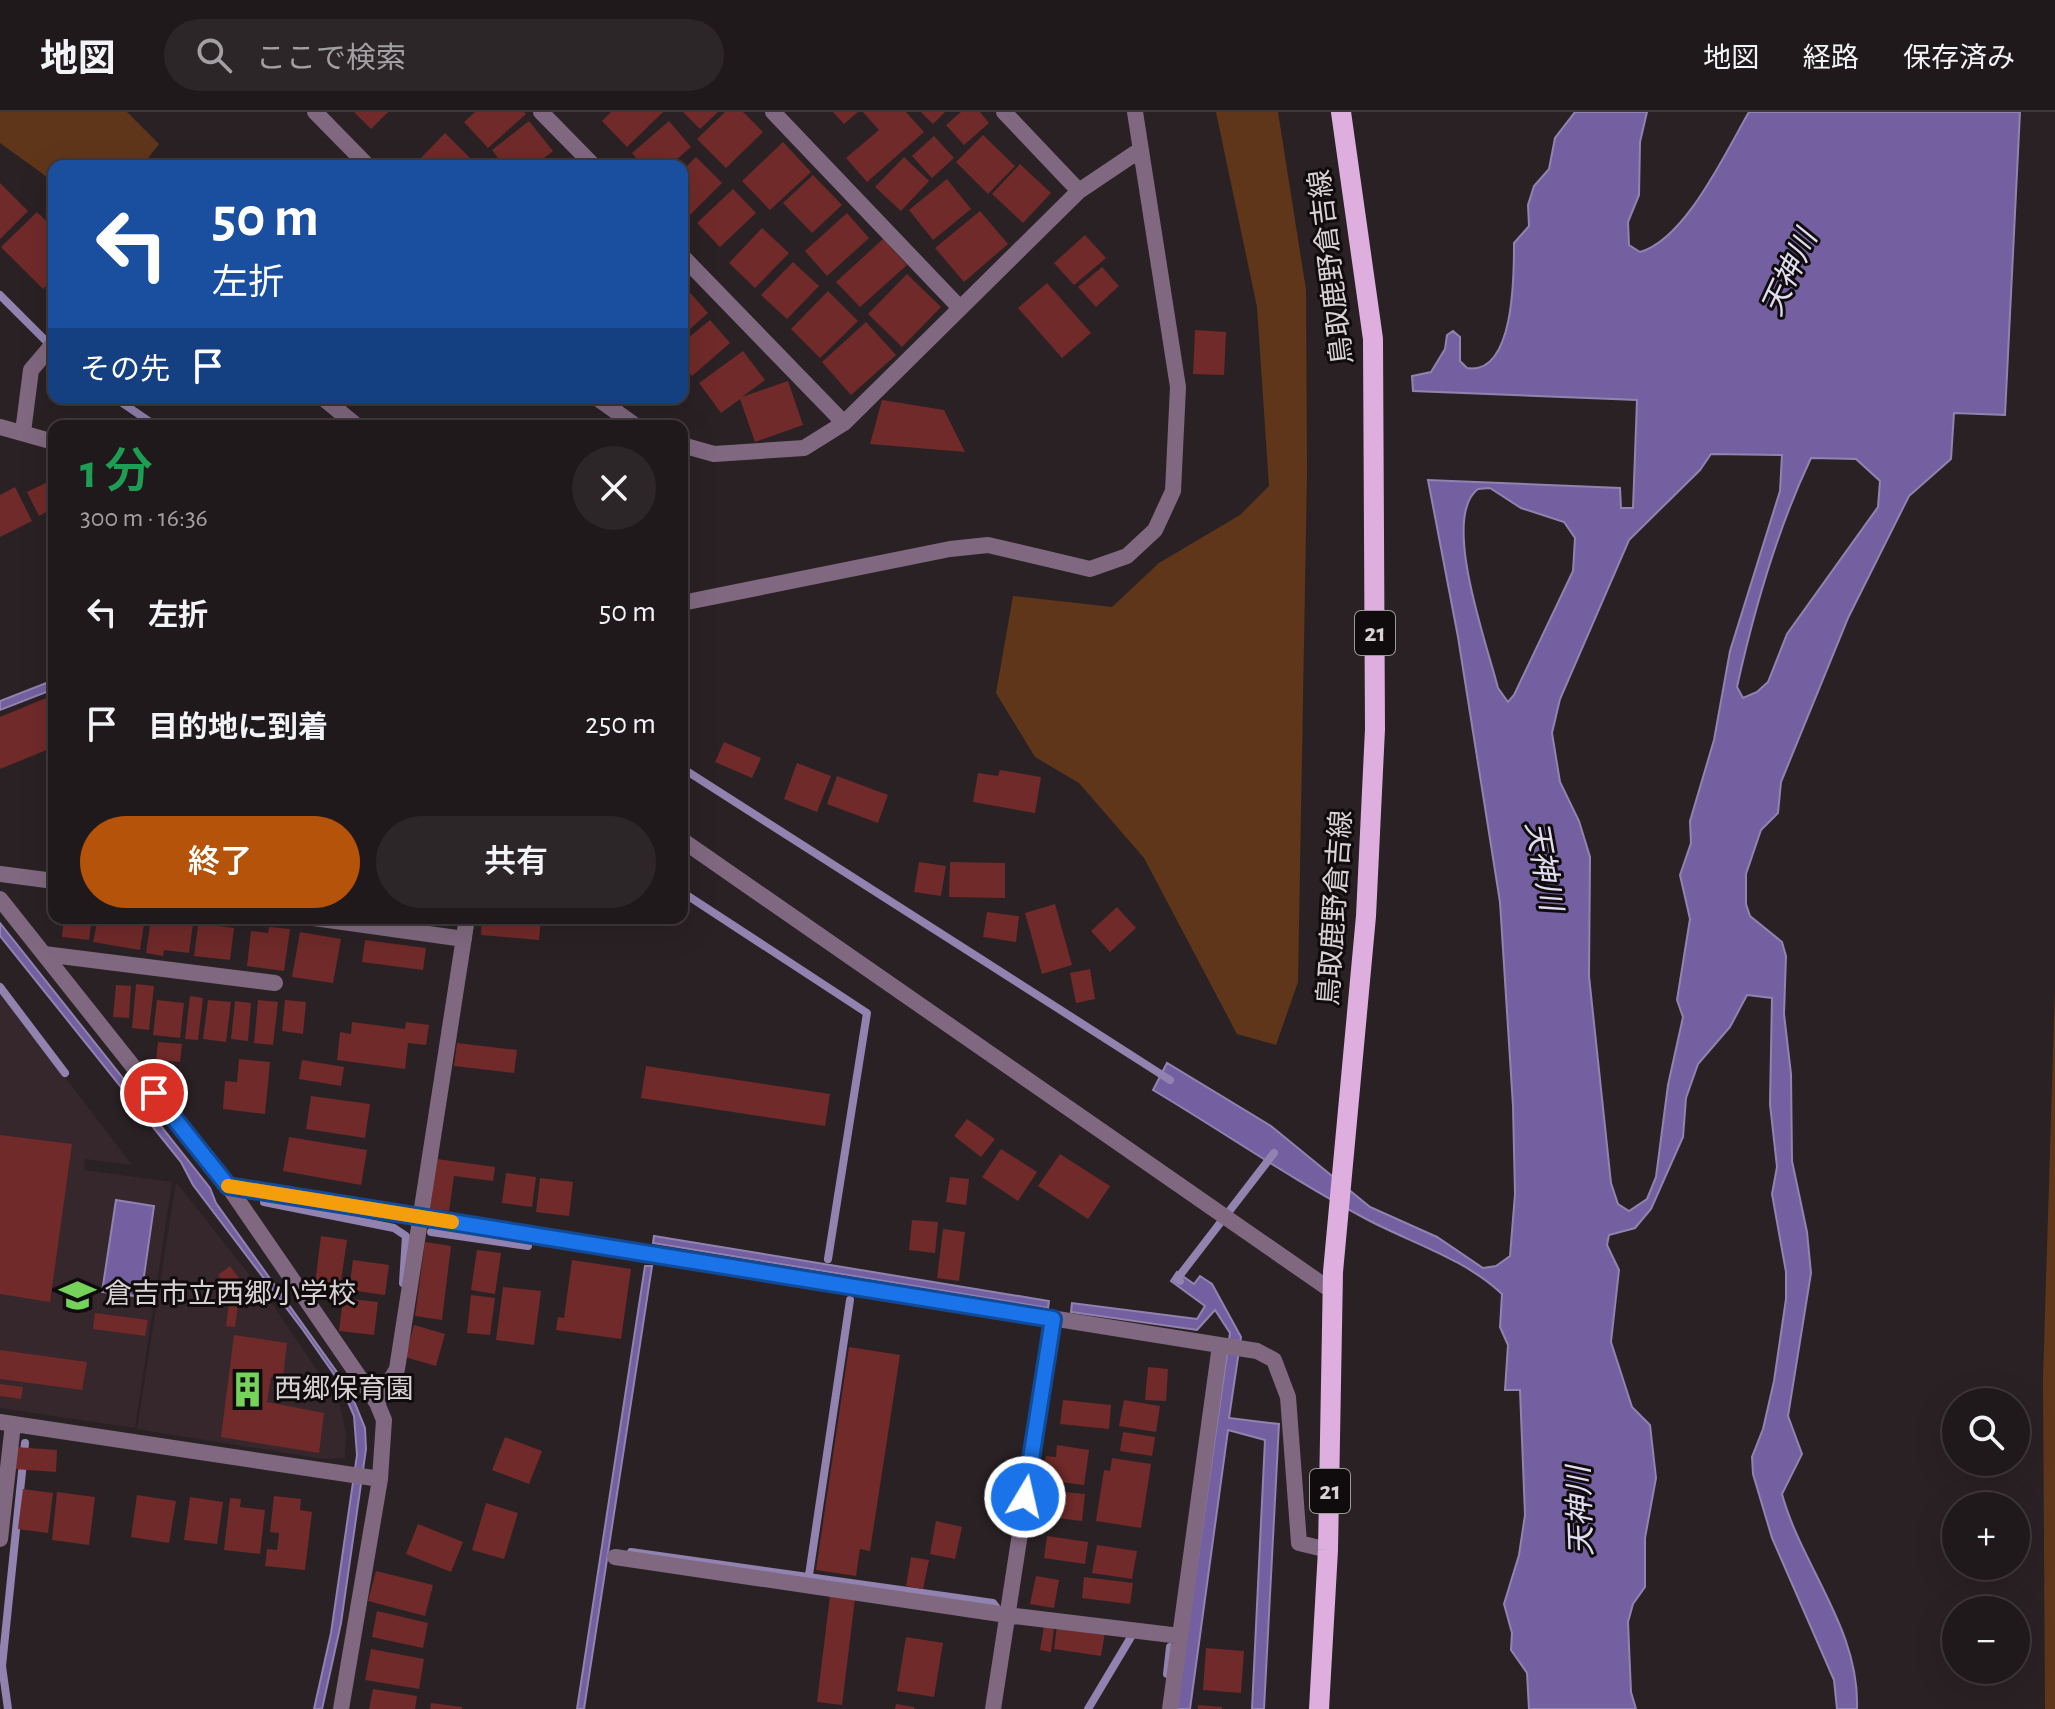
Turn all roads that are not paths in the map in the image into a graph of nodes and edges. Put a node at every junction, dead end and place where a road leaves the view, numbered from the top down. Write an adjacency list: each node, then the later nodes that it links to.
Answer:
1 (315, 112): 8 (street)
2 (541, 112): 9 (street)
3 (773, 112): 12 (street)
4 (1004, 112): 10 (street)
5 (1135, 112): 7 (street)
6 (1341, 112): 35 (main road, 鳥取鹿野倉吉線 / 21)
7 (1140, 150): 10 (street); 23 (street)
8 (362, 160)
9 (588, 160)
10 (1079, 191): 12 (street)
11 (688, 262): 18 (street)
12 (960, 308): 18 (street)
13 (48, 350): 20 (street)
14 (330, 404): 16 (street)
15 (605, 404): 17 (street)
16 (350, 420)
17 (628, 420)
18 (844, 423): 22 (street)
19 (0, 427): 20 (street)
20 (23, 432): 21 (street)
21 (48, 440)
22 (688, 447)
23 (688, 602)
24 (688, 844): 35 (street)
25 (0, 874): 26 (street)
26 (48, 880)
27 (0, 899): 31 (street)
28 (357, 924): 30 (street)
29 (466, 924): 30 (street)
30 (464, 939): 34 (street)
31 (44, 954): 32 (street); 33 (street)
32 (275, 983)
33 (228, 1186): 34 (street); 38 (street)
34 (419, 1217): 36 (street); 38 (street)
35 (1332, 1282): 42 (main road, 鳥取鹿野倉吉線 / 21)
36 (1053, 1319): 37 (street); 44 (street)
37 (1220, 1345): 42 (street); 45 (street)
38 (377, 1403): 40 (street)
39 (6, 1423): 40 (street); 41 (street)
40 (380, 1479): 46 (street)
41 (0, 1539)
42 (1328, 1550): 49 (main road, 鳥取鹿野倉吉線 / 21)
43 (615, 1557): 44 (street)
44 (1007, 1615): 45 (street); 47 (street)
45 (1180, 1636): 48 (street)
46 (341, 1709)
47 (993, 1709)
48 (1170, 1709)
49 (1319, 1709)

